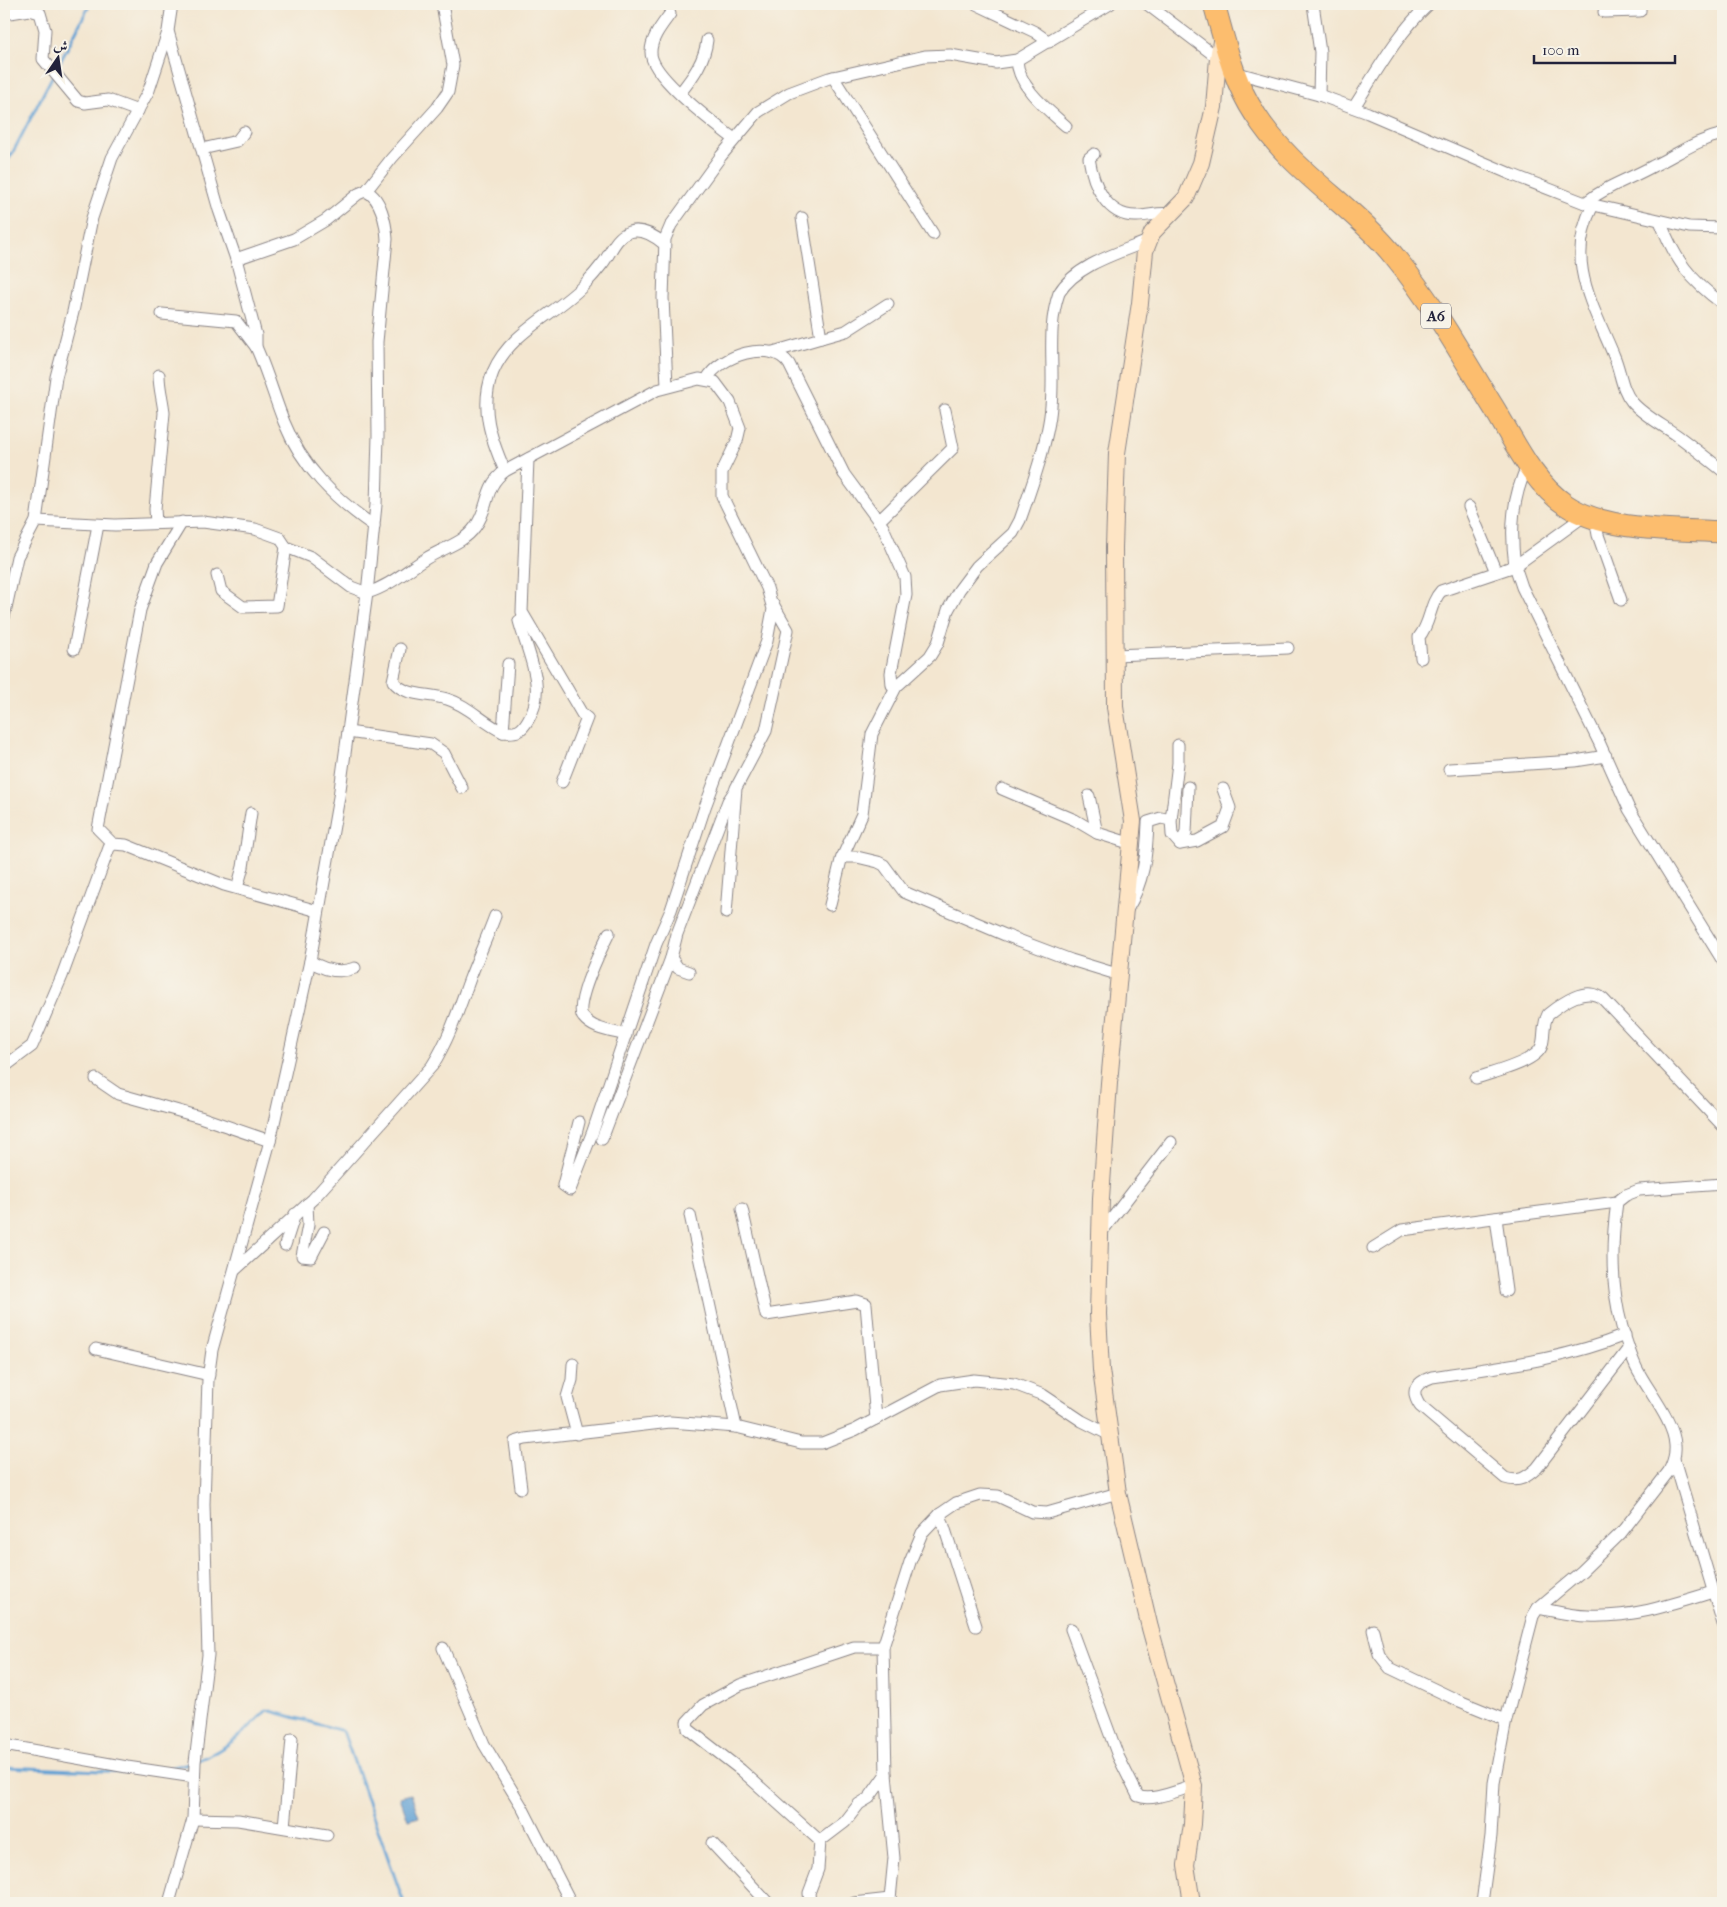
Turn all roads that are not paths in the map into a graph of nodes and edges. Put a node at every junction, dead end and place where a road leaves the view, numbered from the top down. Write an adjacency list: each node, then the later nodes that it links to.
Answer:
1 (172, 4): 13 (street)
2 (442, 4): 31 (street)
3 (976, 4): 16 (street)
4 (1110, 4): 16 (street)
5 (1147, 4): 17 (street)
6 (1214, 4): 14 (highway, A6)
7 (1313, 4): 22 (street)
8 (1429, 4): 23 (street)
9 (1640, 4): 10 (street)
10 (1604, 12)
11 (4, 14): 24 (street)
12 (670, 14): 21 (street)
13 (168, 31): 24 (street); 29 (street)
14 (1222, 35): 17 (street); 19 (highway, A6)
15 (707, 40): 21 (street)
16 (1049, 42): 18 (street)
17 (1218, 58): 33 (street)
18 (1016, 60): 20 (street); 25 (street)
19 (1234, 72): 22 (street); 52 (highway, A6)
20 (833, 77): 28 (street); 37 (street)
21 (680, 93): 28 (street)
22 (1320, 95): 23 (street)
23 (1354, 107): 32 (street)
24 (138, 111): 57 (street)
25 (1066, 126)
26 (244, 132): 29 (street)
27 (1723, 134): 32 (street)
28 (734, 139): 39 (street)
29 (202, 150): 40 (street)
30 (1094, 154): 33 (street)
31 (366, 191): 40 (street); 62 (street)
32 (1589, 204): 35 (street); 54 (street)
33 (1172, 214): 38 (street)
34 (802, 218): 44 (street)
35 (1660, 221): 36 (street); 42 (street)
36 (1723, 228)
37 (933, 234)
38 (1148, 241): 76 (street); 79 (street)
39 (664, 244): 49 (street); 53 (street)
40 (236, 259): 45 (street)
41 (888, 304): 44 (street)
42 (1723, 304)
43 (162, 314): 45 (street)
44 (821, 338): 46 (street)
45 (256, 347): 62 (street)
46 (773, 352): 48 (street); 58 (street)
47 (159, 375): 60 (street)
48 (707, 379): 49 (street); 70 (street)
49 (667, 386): 51 (street)
50 (945, 410): 58 (street)
51 (528, 459): 53 (street); 72 (street)
52 (1528, 464): 56 (highway, A6); 65 (street)
53 (505, 471): 68 (street)
54 (1723, 471)
55 (1469, 507): 66 (street)
56 (1589, 517): 63 (highway, A6); 65 (street); 69 (street)
57 (36, 521): 61 (street); 71 (street)
58 (879, 521): 79 (street)
59 (182, 522): 60 (street); 64 (street); 95 (street)
60 (156, 523): 61 (street)
61 (98, 525): 74 (street)
62 (374, 526): 68 (street)
63 (1723, 532)
64 (286, 547): 67 (street); 68 (street)
65 (1515, 566): 66 (street); 83 (street)
66 (1496, 572): 77 (street)
67 (217, 575)
68 (368, 594): 80 (street)
69 (1621, 600)
70 (772, 602): 88 (street); 112 (street)
71 (4, 617)
72 (525, 618): 81 (street); 85 (street)
73 (1288, 648): 76 (street)
74 (74, 649)
75 (400, 649): 81 (street)
76 (1114, 655): 96 (street)
77 (1421, 658)
78 (508, 664): 81 (street)
79 (896, 687): 98 (street)
80 (348, 732): 87 (street); 101 (street)
81 (503, 732)
82 (1178, 745): 93 (street)
83 (1606, 756): 84 (street); 108 (street)
84 (1449, 769)
85 (562, 782)
86 (1188, 787): 97 (street)
87 (462, 788)
88 (736, 788): 103 (street); 106 (street)
89 (1002, 789): 94 (street)
90 (1223, 789): 97 (street)
91 (1089, 796): 94 (street)
92 (251, 813): 99 (street)
93 (1171, 820): 97 (street); 102 (street)
94 (1097, 833): 96 (street)
95 (113, 844): 99 (street); 113 (street)
96 (1132, 844): 102 (street)
97 (1180, 844)
98 (842, 857): 100 (street); 111 (street)
99 (237, 888): 101 (street)
100 (830, 905)
101 (318, 911): 107 (street)
102 (1126, 912): 111 (street)
103 (726, 913)
104 (495, 916): 123 (street)
105 (609, 933): 112 (street)
106 (671, 958): 110 (street); 118 (street)
107 (310, 961): 109 (street); 119 (street)
108 (1723, 961)
109 (355, 968)
110 (689, 972)
111 (1120, 975): 129 (street)
112 (626, 1035): 116 (street)
113 (4, 1067)
114 (96, 1078): 119 (street)
115 (1476, 1078): 117 (street)
116 (579, 1122)
117 (1723, 1126)
118 (602, 1139)
119 (270, 1141): 132 (street)
120 (1171, 1142): 129 (street)
121 (1723, 1184): 122 (street)
122 (1617, 1202): 127 (street); 134 (street)
123 (307, 1204): 125 (street); 128 (street)
124 (742, 1209): 139 (street)
125 (295, 1214): 130 (street); 132 (street)
126 (690, 1216): 140 (street)
127 (1496, 1218): 131 (street); 133 (street)
128 (324, 1232)
129 (1100, 1234): 142 (street)
130 (285, 1245)
131 (1373, 1248)
132 (234, 1271): 138 (street)
133 (1506, 1290)
134 (1625, 1335): 136 (street); 136 (street)
135 (96, 1348): 138 (street)
136 (1629, 1348): 143 (street)
137 (573, 1364): 141 (street)
138 (209, 1375): 158 (street)
139 (876, 1418): 140 (street); 142 (street)
140 (736, 1427): 141 (street)
141 (577, 1434): 144 (street)
142 (1110, 1435): 145 (street)
143 (1674, 1459): 147 (street); 148 (street)
144 (521, 1488)
145 (1118, 1493): 146 (street); 160 (street)
146 (940, 1514): 150 (street); 154 (street)
147 (1713, 1592): 148 (street); 149 (street)
148 (1538, 1608): 155 (street)
149 (1723, 1624)
150 (976, 1626)
151 (1071, 1629): 160 (street)
152 (1373, 1630): 155 (street)
153 (443, 1648): 168 (street)
154 (883, 1648): 159 (street); 164 (street)
155 (1506, 1720): 173 (street)
156 (292, 1740): 162 (street)
157 (4, 1745): 158 (street)
158 (194, 1773): 161 (street)
159 (886, 1774): 164 (street); 166 (street)
160 (1194, 1786): 172 (street)
161 (193, 1818): 162 (street); 167 (street)
162 (284, 1827): 163 (street)
163 (327, 1835)
164 (820, 1841): 170 (street)
165 (712, 1843): 169 (street)
166 (891, 1901): 171 (street)
167 (169, 1903)
168 (571, 1903)
169 (768, 1903)
170 (810, 1903)
171 (854, 1903)
172 (1192, 1903)
173 (1482, 1903)

